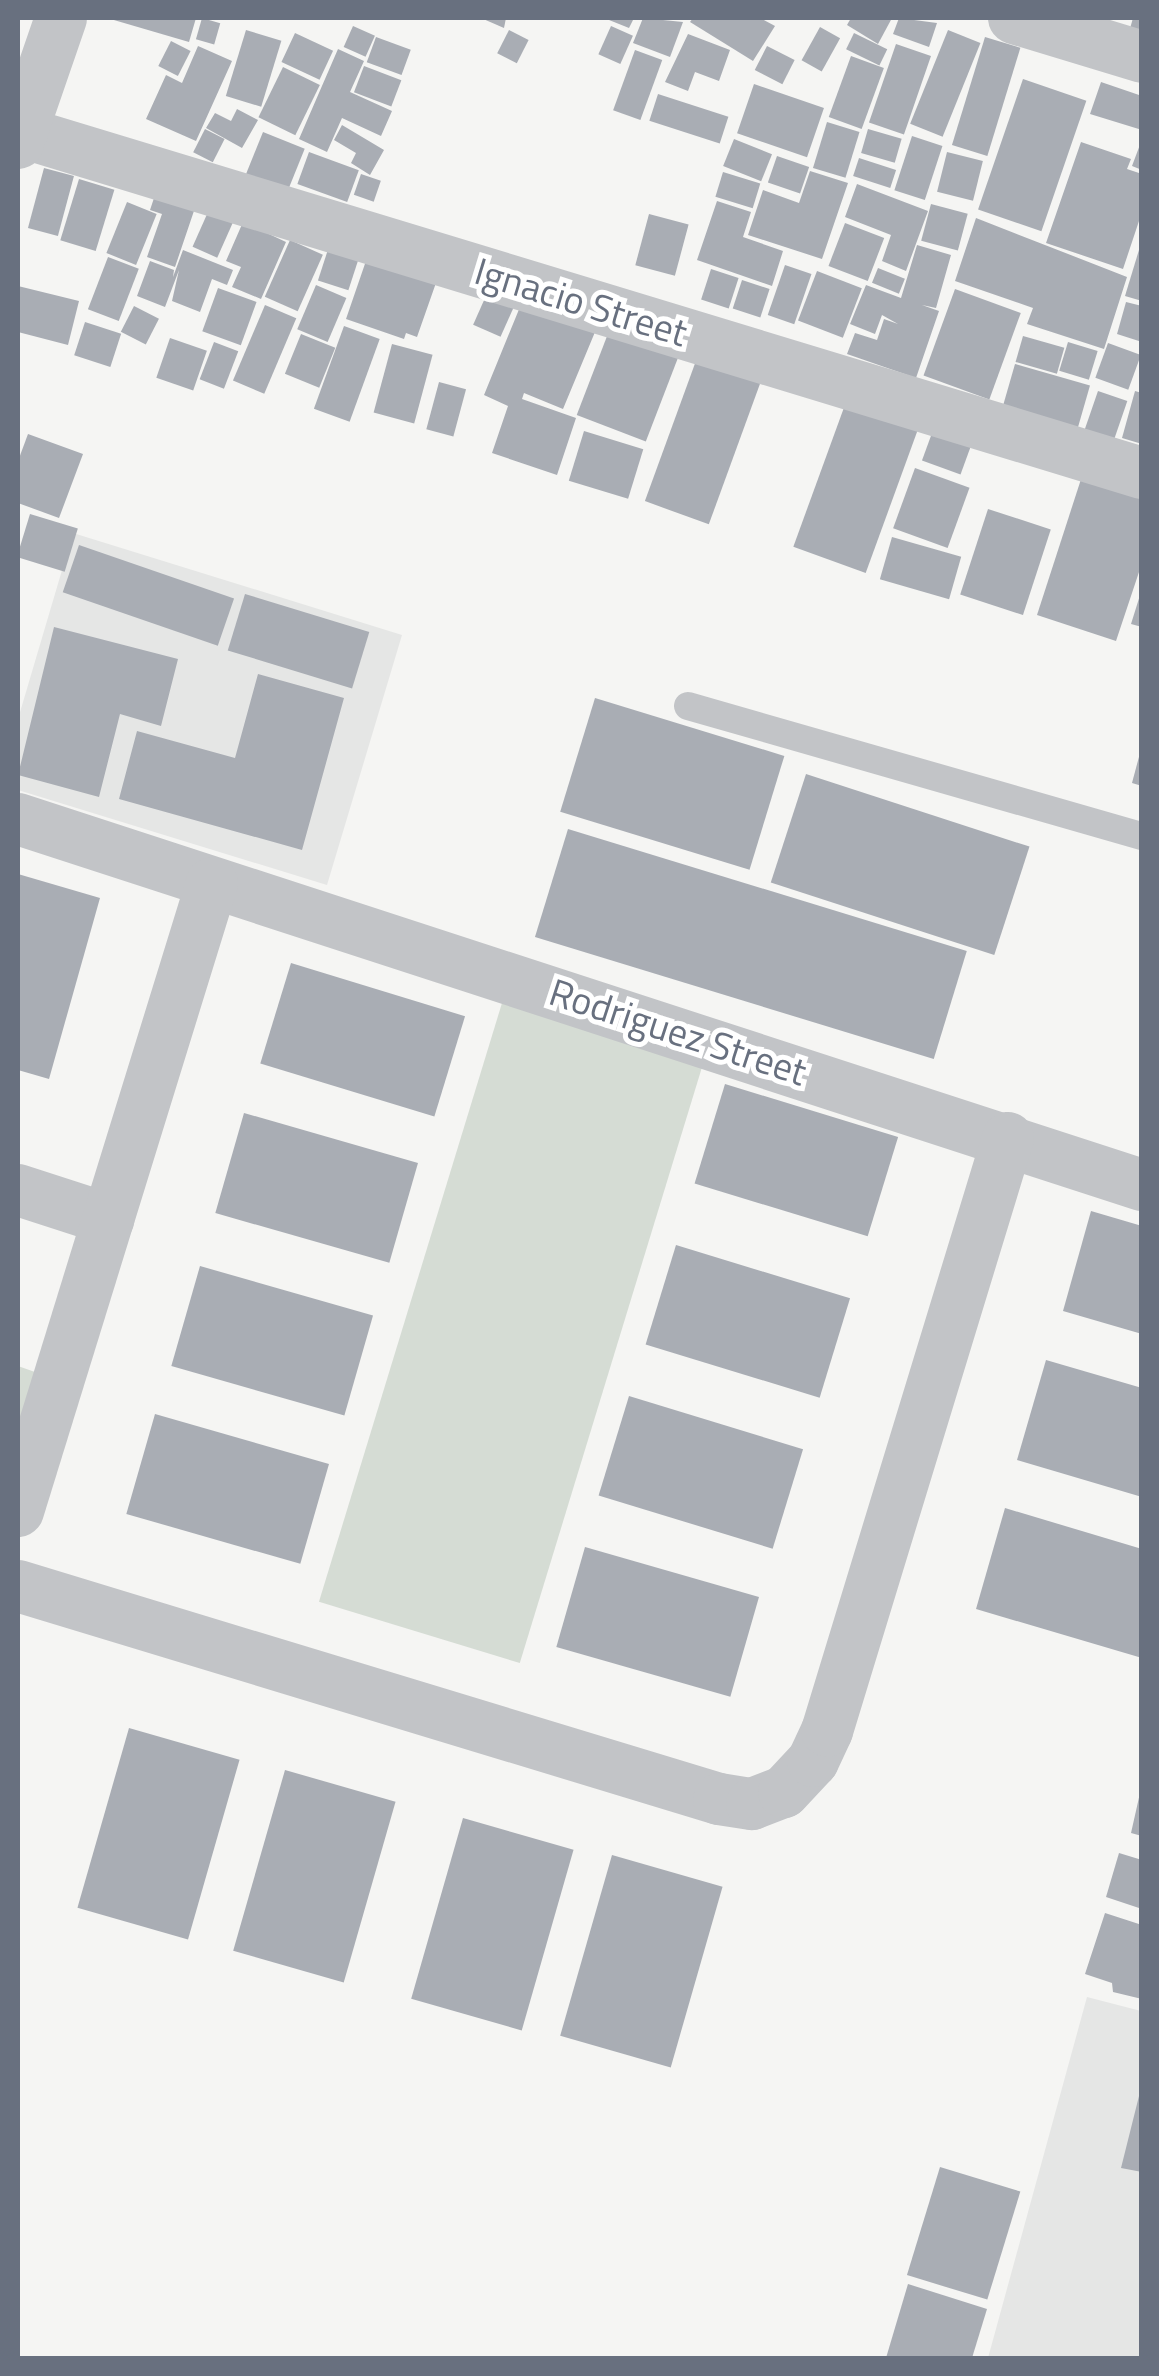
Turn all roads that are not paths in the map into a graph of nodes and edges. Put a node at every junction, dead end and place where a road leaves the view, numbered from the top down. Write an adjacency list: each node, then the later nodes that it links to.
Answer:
1 (62, 18): 4 (street)
2 (1014, 18): 3 (street)
3 (1142, 57)
4 (20, 138): 5 (street, Ignacio Street)
5 (1142, 473)
6 (688, 706): 8 (lane)
7 (18, 819): 9 (street, Rodriguez Street)
8 (1142, 836)
9 (212, 884): 10 (street, Rodriguez Street); 13 (street)
10 (1008, 1138): 11 (street, Rodriguez Street); 15 (street)
11 (1142, 1185)
12 (18, 1190): 13 (street)
13 (108, 1219): 14 (street)
14 (18, 1511)
15 (18, 1586)

